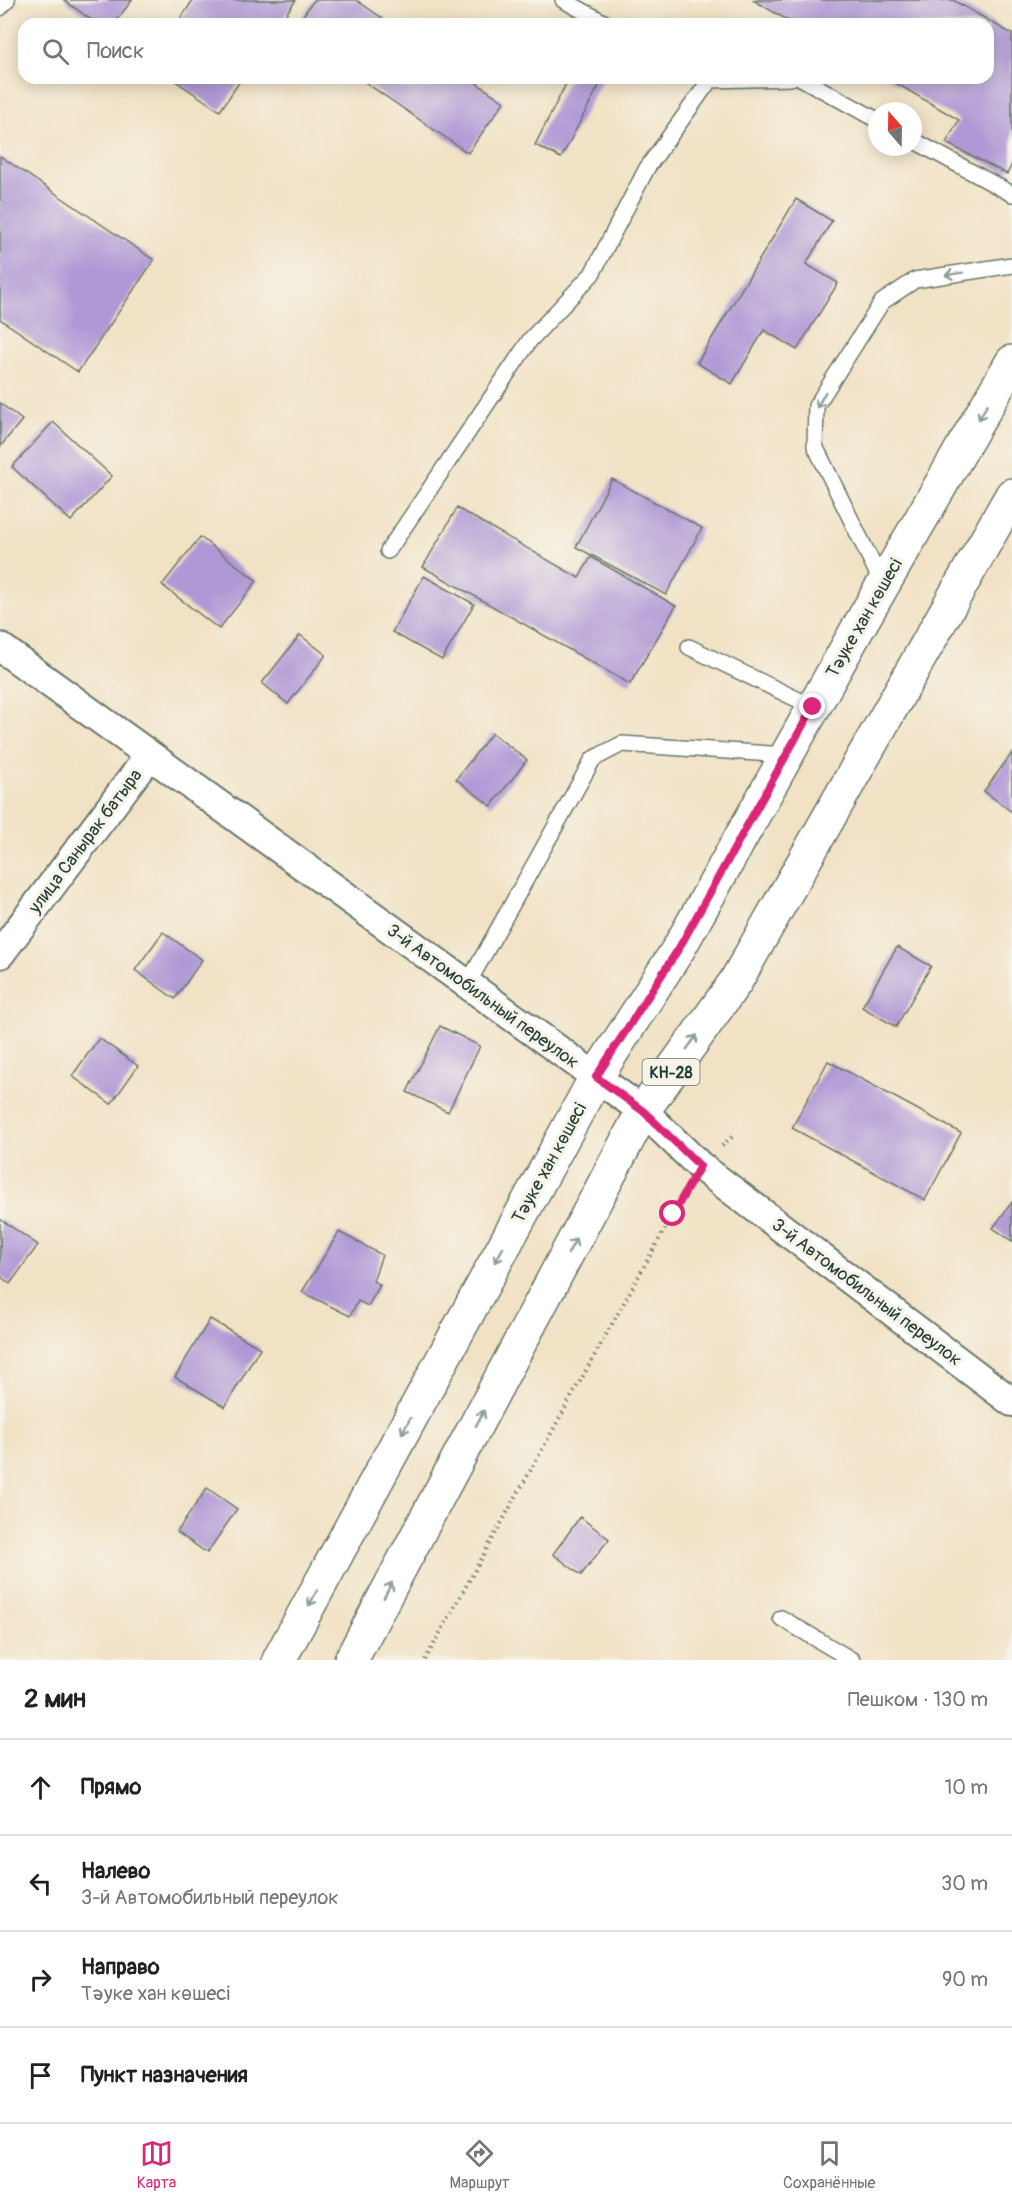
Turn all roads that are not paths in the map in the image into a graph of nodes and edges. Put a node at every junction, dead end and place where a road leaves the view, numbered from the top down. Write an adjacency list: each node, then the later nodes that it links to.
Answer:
1 (7, 0): 3 (lane)
2 (563, 0): 4 (lane)
3 (0, 8)
4 (596, 18)
5 (705, 84): 13 (lane)
6 (812, 84): 7 (lane)
7 (868, 115)
8 (922, 145): 9 (lane)
9 (1012, 194)
10 (1012, 265): 14 (lane, one-way to 14)
11 (1012, 362): 14 (main road, Тәуке хан көшесі, one-way to 14)
12 (1012, 495): 23 (main road, КН-28, one-way to 12)
13 (388, 551)
14 (883, 585): 17 (main road, Тәуке хан көшесі)
15 (0, 647): 19 (street, 3-й Автомобильный переулок)
16 (689, 647): 17 (lane)
17 (813, 707): 18 (main road, Тәуке хан көшесі)
18 (786, 755): 21 (lane); 22 (main road, Тәуке хан көшесі)
19 (149, 756): 20 (street, улица Санырак батыра); 21 (street, 3-й Автомобильный переулок)
20 (0, 954)
21 (467, 985): 22 (street, 3-й Автомобильный переулок)
22 (596, 1077): 23 (street, 3-й Автомобильный переулок); 26 (main road, Тәуке хан көшесі, one-way to 26)
23 (643, 1111): 24 (street, 3-й Автомобильный переулок); 27 (main road, КН-28, one-way to 23)
24 (1012, 1402)
25 (782, 1618): 28 (lane)
26 (279, 1660)
27 (351, 1660)
28 (852, 1660)

